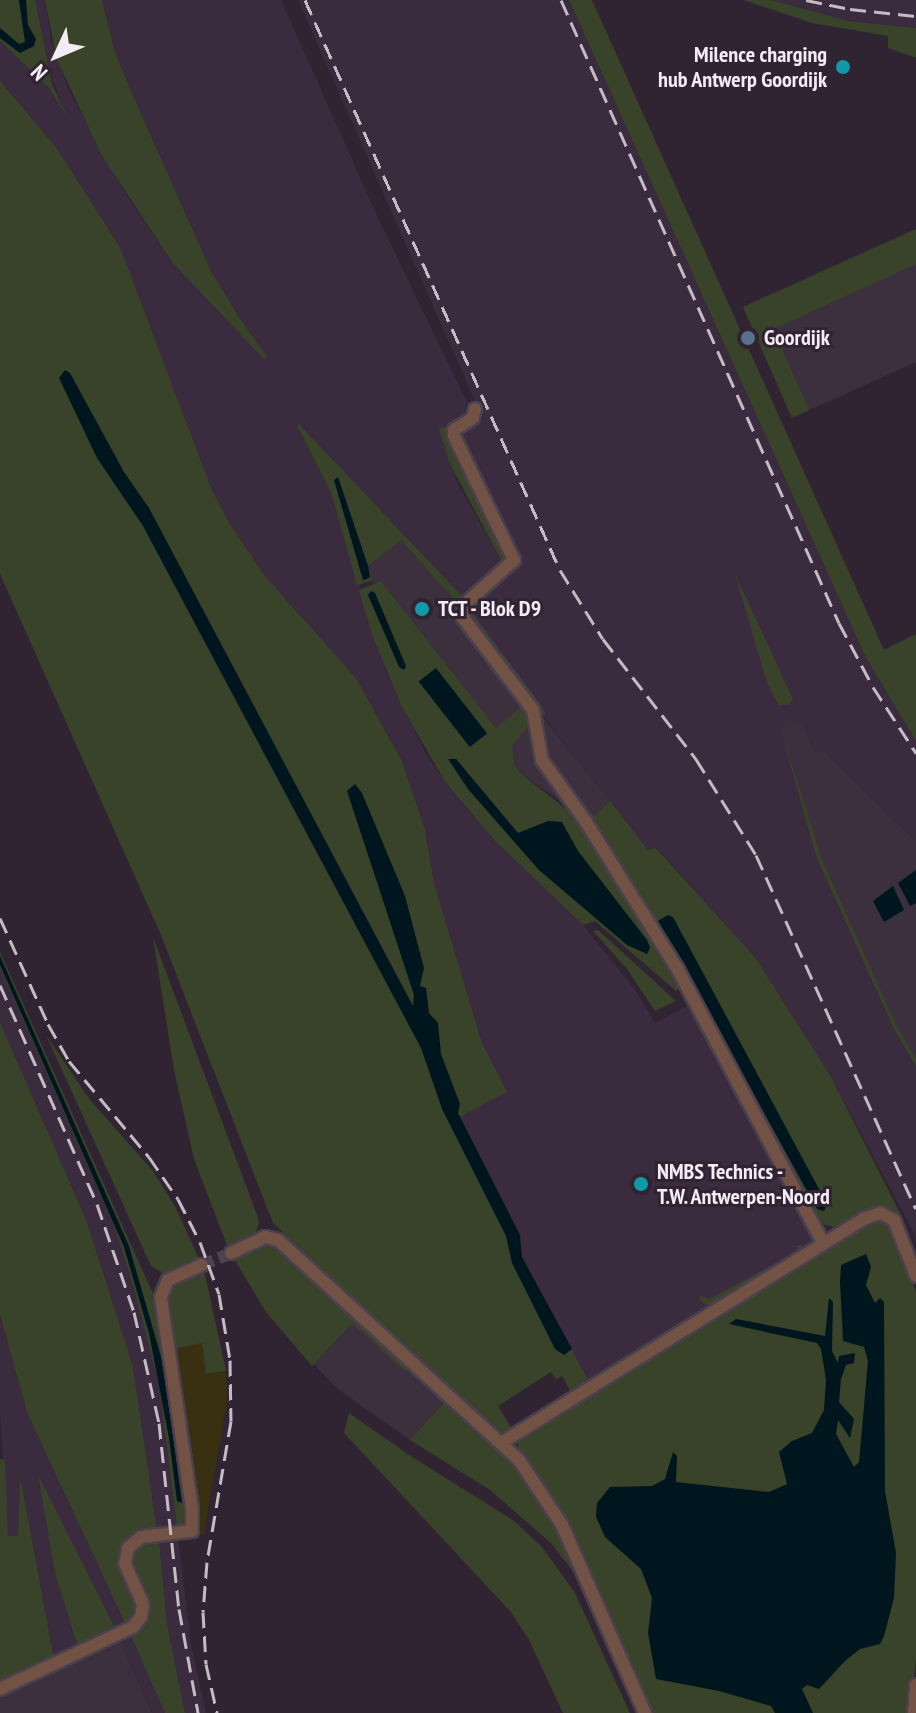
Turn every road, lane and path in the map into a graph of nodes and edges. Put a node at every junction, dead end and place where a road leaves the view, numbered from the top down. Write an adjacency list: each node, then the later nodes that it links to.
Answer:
1 (475, 409): 2 (street)
2 (823, 1243): 5 (street); 6 (street)
3 (231, 1253): 6 (street)
4 (202, 1265): 8 (street)
5 (916, 1276)
6 (501, 1443): 9 (street)
7 (916, 1685): 10 (street)
8 (0, 1689)
9 (645, 1713)
10 (914, 1713)

